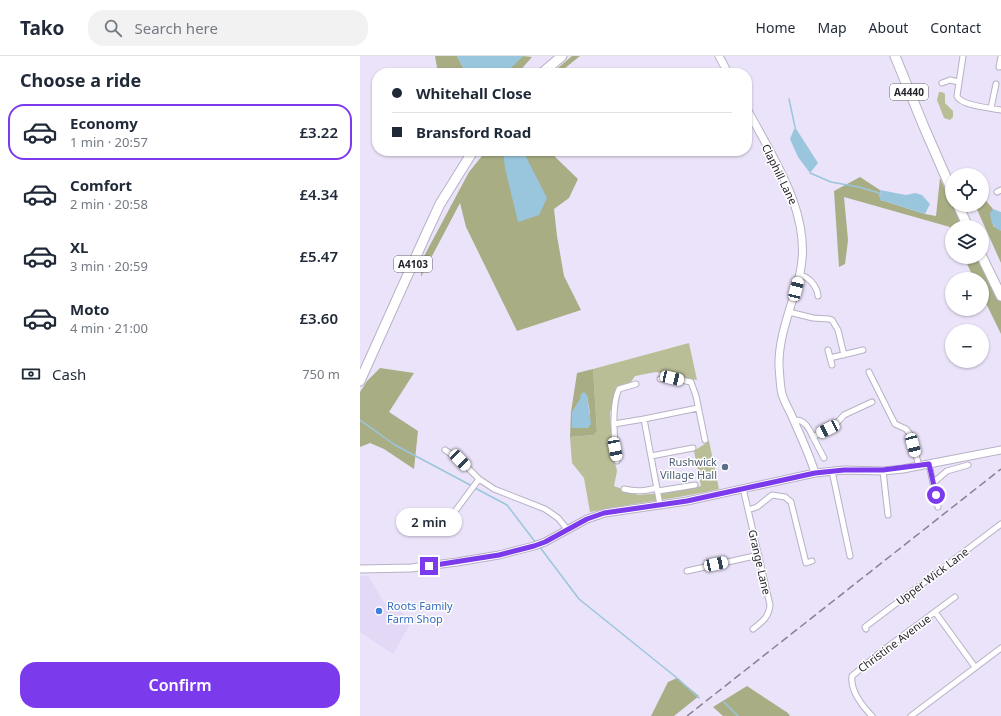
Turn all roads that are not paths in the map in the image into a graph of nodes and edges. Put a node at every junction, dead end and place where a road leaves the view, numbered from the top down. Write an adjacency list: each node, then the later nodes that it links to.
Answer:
1 (562, 56): 7 (highway)
2 (719, 56): 8 (street)
3 (895, 56): 16 (highway, A4440)
4 (963, 56): 9 (street)
5 (1001, 56): 6 (street)
6 (999, 67)
7 (548, 68)
8 (725, 68)
9 (959, 82): 10 (street); 12 (street)
10 (942, 83)
11 (996, 84): 12 (street)
12 (991, 108): 13 (street)
13 (1001, 110)
14 (752, 119): 18 (street, Claphill Lane)
15 (470, 156): 29 (highway, A4103)
16 (945, 175)
17 (985, 264): 20 (highway)
18 (800, 275): 19 (street); 21 (street, Claphill Lane)
19 (818, 296)
20 (1001, 296)
21 (789, 312): 24 (street); 34 (street, Claphill Lane)
22 (828, 350): 25 (street)
23 (863, 350): 24 (street)
24 (844, 355): 25 (street)
25 (830, 358): 26 (street)
26 (832, 364)
27 (869, 372): 46 (street)
28 (660, 379): 32 (street)
29 (360, 381)
30 (636, 384): 35 (street)
31 (872, 402): 36 (street)
32 (698, 408): 33 (street); 37 (street)
33 (644, 419): 35 (street); 41 (street)
34 (794, 421): 36 (street); 49 (street, Claphill Lane)
35 (614, 424): 43 (street)
36 (813, 437): 42 (street)
37 (705, 440)
38 (693, 448): 41 (street)
39 (445, 450): 50 (street)
40 (1001, 450): 44 (street)
41 (651, 456): 55 (street)
42 (824, 458)
43 (617, 460)
44 (929, 464): 46 (street); 51 (street)
45 (968, 465): 51 (street)
46 (919, 466): 47 (street)
47 (883, 470): 48 (street); 60 (street)
48 (832, 471): 49 (street); 64 (street)
49 (815, 473): 53 (street)
50 (479, 479): 58 (street); 62 (street)
51 (933, 483): 57 (street)
52 (695, 485): 55 (street)
53 (743, 488): 56 (street); 59 (street, Grange Lane)
54 (624, 489): 55 (street)
55 (658, 490): 56 (street)
56 (660, 505): 62 (street)
57 (938, 508)
58 (456, 510)
59 (748, 510): 63 (street, Grange Lane); 65 (street)
60 (888, 515)
61 (1001, 524): 73 (street, Upper Wick Lane)
62 (567, 529): 66 (street)
63 (759, 555): 67 (street); 71 (street, Grange Lane)
64 (850, 556)
65 (812, 561)
66 (360, 569)
67 (687, 571)
68 (955, 597): 69 (street, Christine Avenue)
69 (935, 612): 75 (street); 76 (street, Christine Avenue)
70 (758, 616): 71 (street)
71 (763, 622): 72 (street)
72 (753, 629)
73 (866, 629)
74 (1001, 648): 75 (street)
75 (975, 667): 77 (street)
76 (872, 716)
77 (911, 716)

